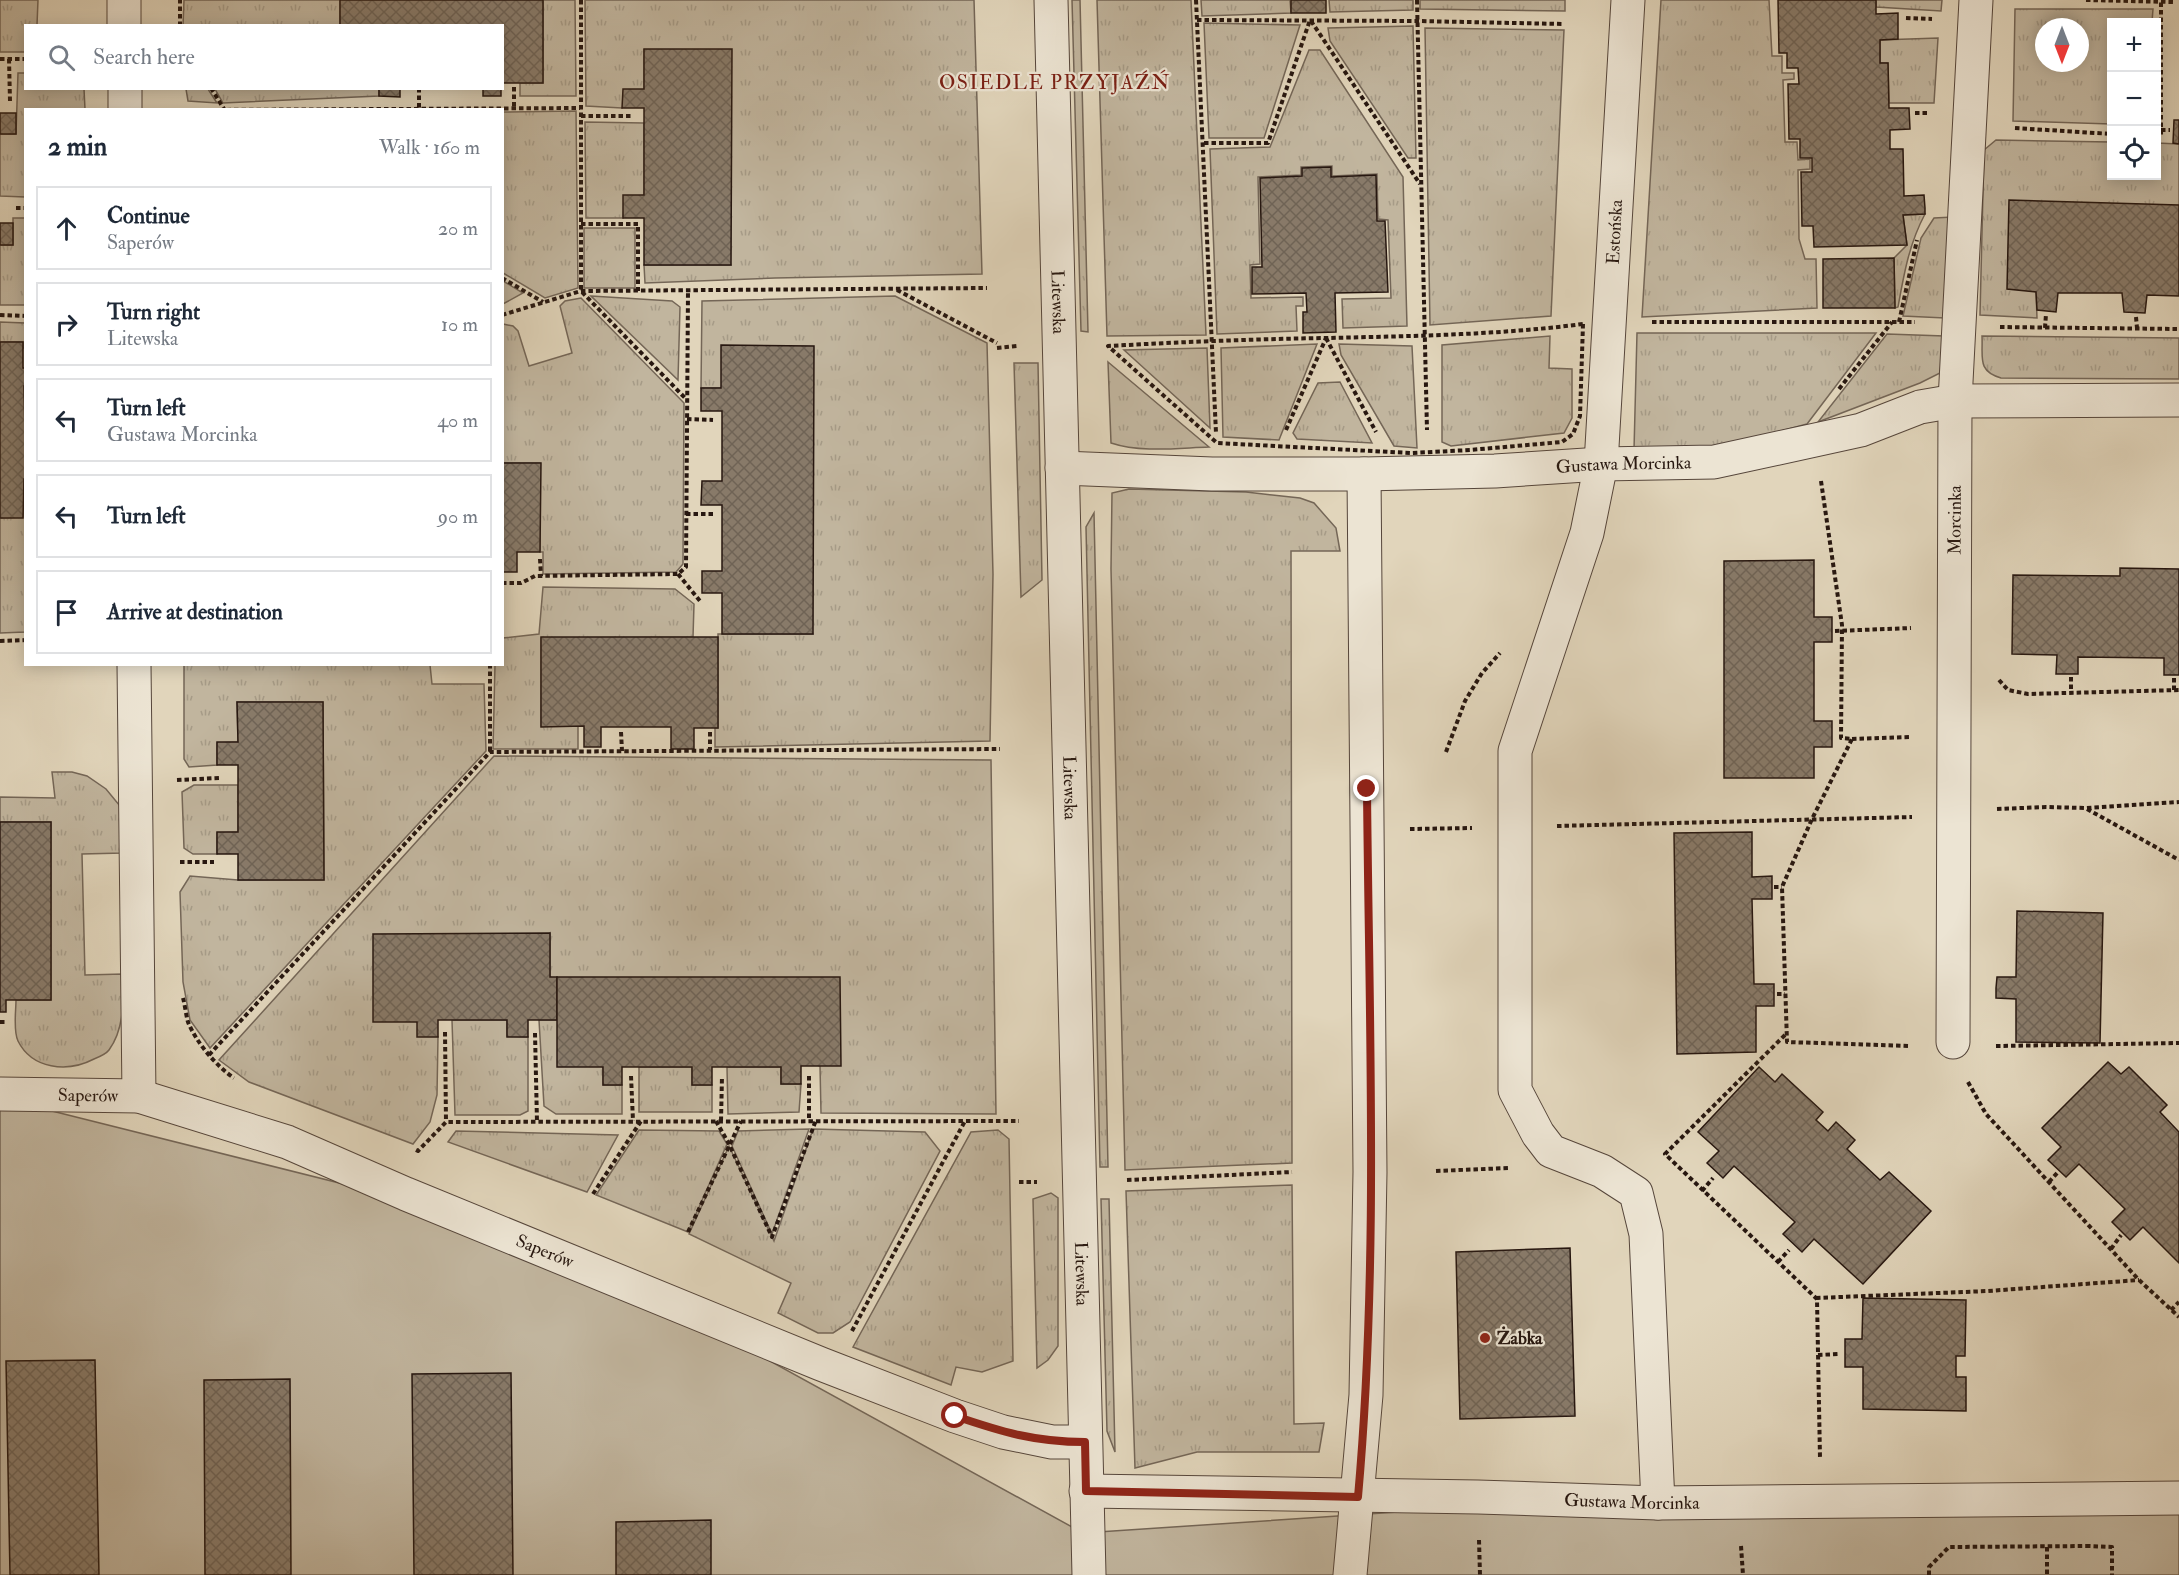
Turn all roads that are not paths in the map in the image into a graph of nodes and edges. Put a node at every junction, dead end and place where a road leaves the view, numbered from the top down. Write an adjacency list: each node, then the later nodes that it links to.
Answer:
1 (124, 0): 5 (street)
2 (1051, 0): 11 (street, Litewska)
3 (1628, 0): 10 (street, Estońska)
4 (1976, 0): 9 (street, Morcinka)
5 (124, 24)
6 (125, 90): 7 (street)
7 (125, 108)
8 (2179, 400): 9 (street, Gustawa Morcinka)
9 (1955, 401): 10 (street, Gustawa Morcinka); 14 (street, Morcinka)
10 (1601, 464): 12 (street, Gustawa Morcinka); 21 (street, Estońska)
11 (1062, 468): 12 (street, Gustawa Morcinka); 17 (street, Litewska)
12 (1364, 474): 19 (street)
13 (134, 666): 16 (street)
14 (1959, 1044)
15 (0, 1094): 16 (street, Saperów)
16 (139, 1096): 17 (street, Saperów)
17 (1085, 1442): 18 (street, Litewska)
18 (1086, 1491): 19 (street, Gustawa Morcinka); 22 (street, Litewska)
19 (1358, 1497): 21 (street, Gustawa Morcinka); 23 (street)
20 (2179, 1498): 21 (street, Gustawa Morcinka)
21 (1658, 1503)
22 (1089, 1575)
23 (1350, 1575)

